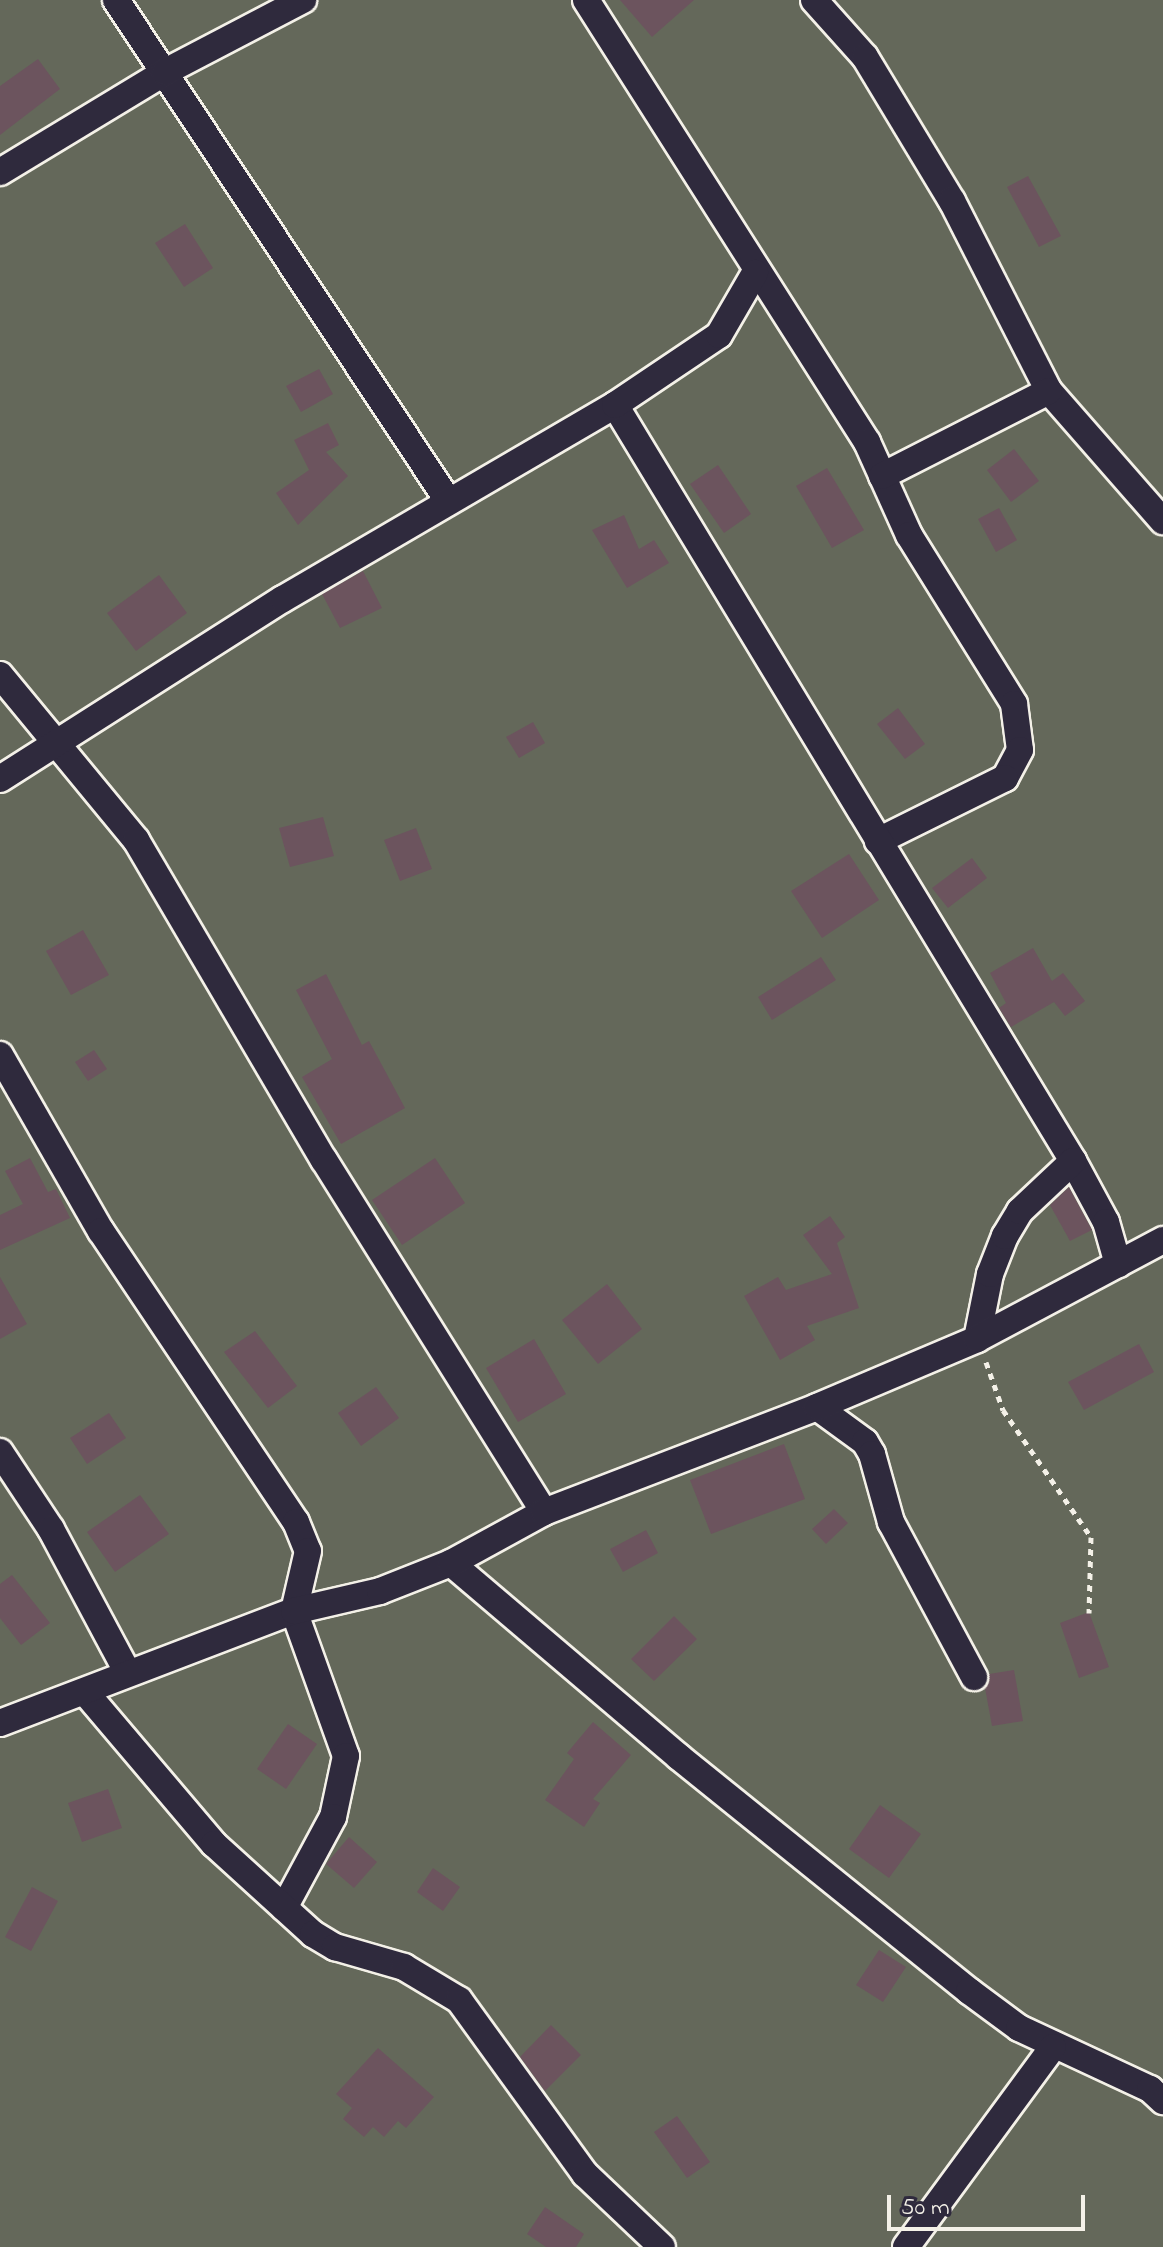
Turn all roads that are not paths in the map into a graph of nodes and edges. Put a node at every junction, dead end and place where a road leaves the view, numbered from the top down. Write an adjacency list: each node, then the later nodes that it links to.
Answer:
1 (116, 0): 5 (street)
2 (303, 0): 5 (street)
3 (586, 0): 7 (street)
4 (814, 0): 8 (street)
5 (165, 72): 6 (street); 11 (street)
6 (0, 172)
7 (755, 273): 9 (street); 10 (street)
8 (1049, 391): 10 (street); 12 (street)
9 (615, 405): 11 (street); 16 (street)
10 (882, 476): 16 (street)
11 (449, 502): 14 (street)
12 (1163, 521)
13 (0, 675): 14 (street)
14 (56, 740): 15 (street); 24 (street)
15 (0, 779)
16 (878, 841): 18 (street)
17 (0, 1055): 26 (street)
18 (1073, 1161): 20 (street); 21 (street)
19 (1163, 1240): 20 (street)
20 (1118, 1264): 21 (street)
21 (977, 1339): 22 (street)
22 (817, 1407): 24 (street); 28 (street)
23 (0, 1452): 27 (street)
24 (544, 1512): 25 (street)
25 (451, 1563): 26 (street); 32 (street)
26 (294, 1611): 27 (street); 31 (street)
27 (128, 1673): 29 (street)
28 (974, 1677)
29 (85, 1692): 30 (street); 31 (street)
30 (0, 1723)
31 (284, 1908): 34 (street)
32 (1053, 2047): 33 (street); 35 (street)
33 (1163, 2101)
34 (662, 2247)
35 (906, 2247)

